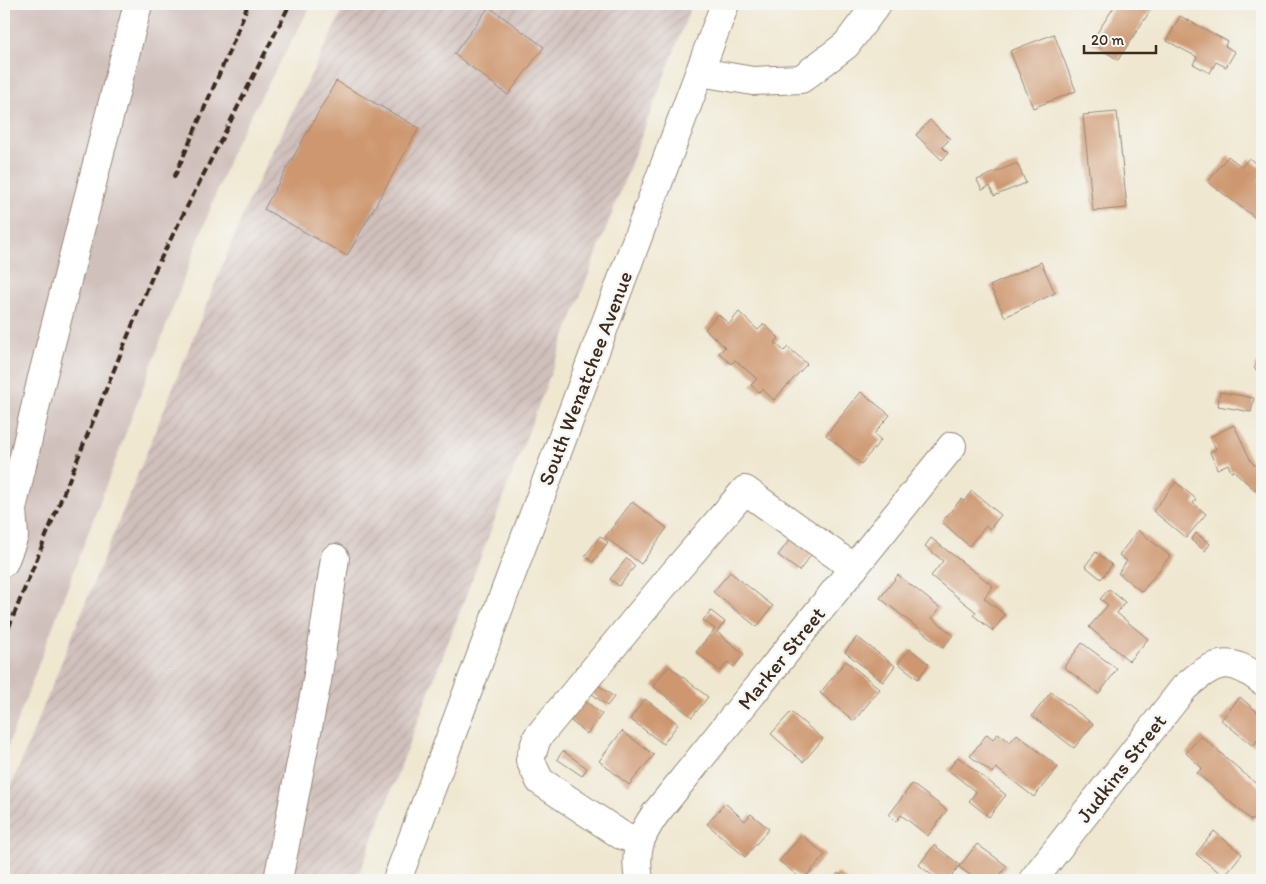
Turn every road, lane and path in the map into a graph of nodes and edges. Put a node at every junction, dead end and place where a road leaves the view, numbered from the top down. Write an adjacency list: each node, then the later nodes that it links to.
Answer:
1 (138, 4): 7 (street)
2 (724, 4): 4 (street, South Wenatchee Avenue)
3 (876, 4): 4 (street)
4 (700, 72): 12 (street, South Wenatchee Avenue)
5 (952, 446): 8 (street, Marker Street)
6 (334, 558): 11 (street)
7 (4, 562)
8 (854, 568): 10 (street, Marker Street); 10 (street)
9 (1262, 682): 14 (street, Judkins Street)
10 (640, 841): 13 (street, Marker Street)
11 (278, 880)
12 (397, 880)
13 (640, 880)
14 (1033, 880)

